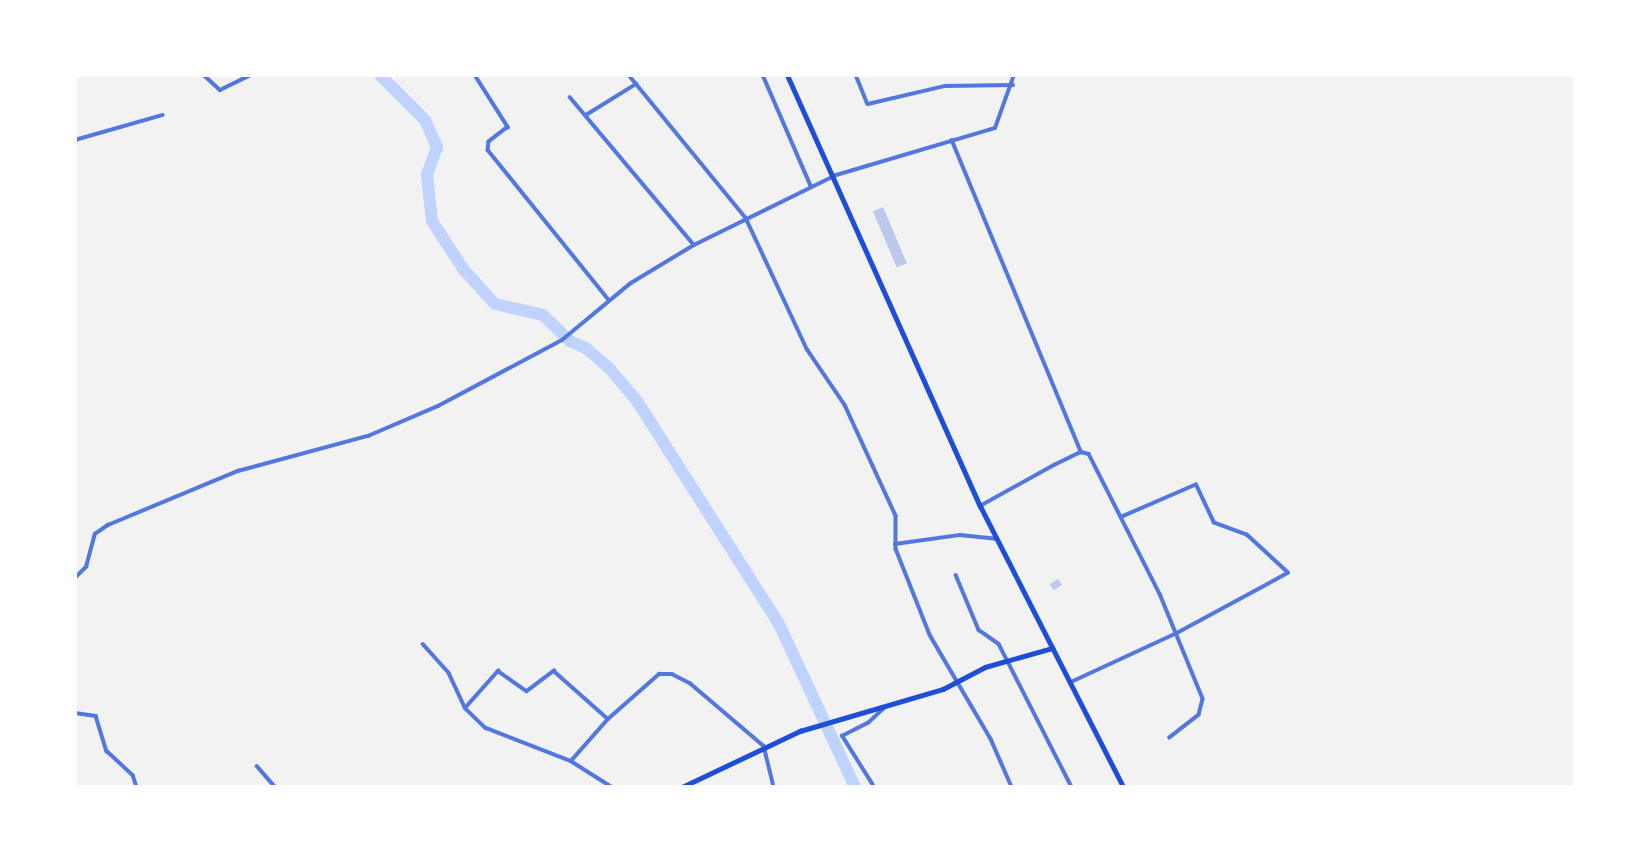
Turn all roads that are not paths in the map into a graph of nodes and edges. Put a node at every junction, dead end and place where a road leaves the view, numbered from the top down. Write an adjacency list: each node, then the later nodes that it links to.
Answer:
1 (204, 75): 2 (street)
2 (251, 75)
3 (475, 75): 20 (street)
4 (629, 75): 9 (street)
5 (763, 75): 17 (street)
6 (787, 75): 16 (main road)
7 (856, 75): 10 (street)
8 (1014, 75): 10 (street)
9 (635, 84): 13 (street); 18 (street)
10 (1013, 85): 15 (street)
11 (570, 97): 13 (street)
12 (163, 114): 14 (street)
13 (586, 115): 19 (street)
14 (75, 140)
15 (952, 140): 16 (street); 21 (street)
16 (832, 177): 17 (street); 22 (main road)
17 (811, 186): 18 (street)
18 (746, 218): 19 (street); 25 (street)
19 (694, 245): 20 (street)
20 (609, 300): 27 (street)
21 (1081, 452): 22 (street); 23 (street)
22 (980, 506): 24 (main road)
23 (1122, 517): 28 (street); 28 (street)
24 (996, 539): 25 (street); 30 (main road)
25 (895, 544): 33 (street)
26 (956, 575): 31 (street)
27 (75, 578)
28 (1175, 634): 32 (street); 38 (street)
29 (423, 644): 35 (street)
30 (1052, 648): 31 (main road); 32 (main road)
31 (1005, 660): 33 (main road); 49 (street)
32 (1071, 682): 50 (main road)
33 (957, 684): 34 (main road); 48 (street)
34 (887, 705): 39 (main road); 47 (street)
35 (465, 708): 37 (street); 40 (street)
36 (75, 713): 42 (street)
37 (608, 719): 39 (street); 40 (street)
38 (1170, 737)
39 (764, 746): 45 (main road); 46 (street)
40 (570, 761): 44 (street)
41 (257, 765): 43 (street)
42 (134, 787)
43 (275, 787)
44 (612, 787)
45 (682, 787)
46 (775, 787)
47 (874, 787)
48 (1012, 787)
49 (1072, 787)
50 (1123, 787)

